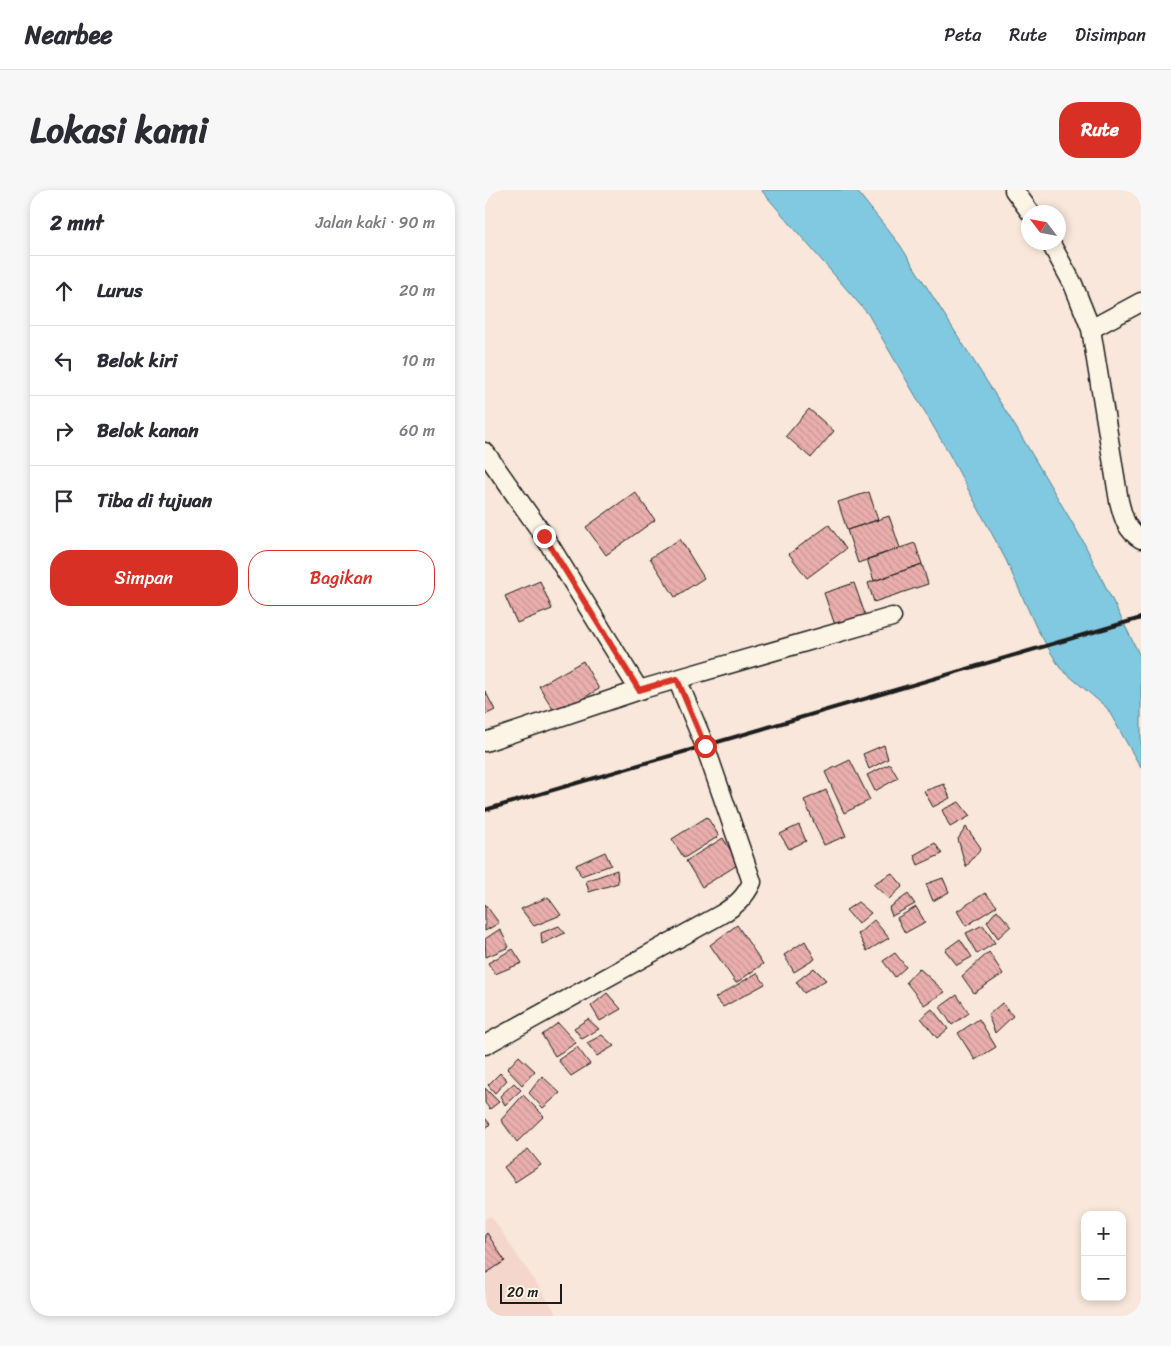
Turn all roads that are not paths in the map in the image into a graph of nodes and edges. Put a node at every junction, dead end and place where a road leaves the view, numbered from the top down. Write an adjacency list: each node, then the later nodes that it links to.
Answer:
1 (1014, 190): 2 (street)
2 (1025, 205)
3 (1054, 250): 5 (street)
4 (1141, 302): 5 (street)
5 (1091, 329): 7 (street)
6 (485, 452): 10 (street)
7 (1141, 539)
8 (892, 617): 9 (street)
9 (677, 679): 10 (street); 12 (street)
10 (639, 690): 11 (street)
11 (485, 742)
12 (485, 1045)

